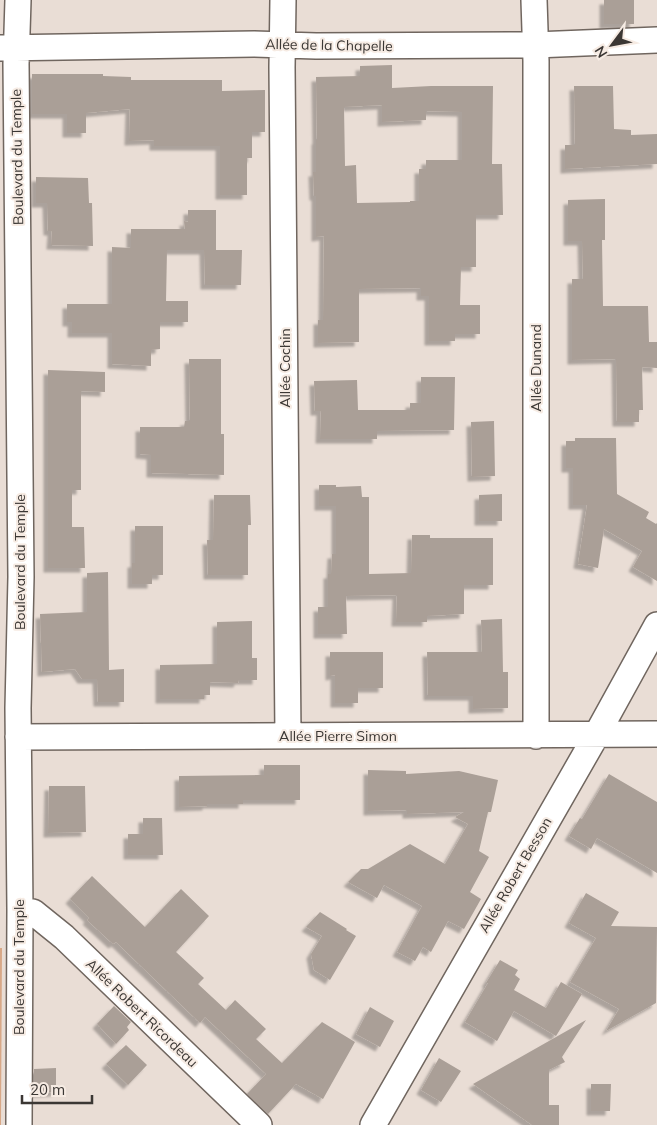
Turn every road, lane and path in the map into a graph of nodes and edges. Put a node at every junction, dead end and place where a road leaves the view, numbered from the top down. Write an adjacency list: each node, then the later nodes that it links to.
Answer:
1 (18, 0): 7 (street, Boulevard du Temple)
2 (283, 0): 5 (street, Allée Cochin)
3 (534, 0): 6 (street, Allée Dunand)
4 (657, 40): 6 (street, Allée de la Chapelle)
5 (282, 44): 6 (street, Allée de la Chapelle); 7 (street, Allée de la Chapelle); 11 (street, Allée Cochin)
6 (535, 45): 12 (street, Allée Dunand)
7 (8, 48): 13 (street, Boulevard du Temple)
8 (657, 625): 9 (street, Allée Robert Besson)
9 (597, 734): 10 (street, Allée Pierre Simon); 12 (street, Allée Pierre Simon); 17 (street, Allée Robert Besson)
10 (657, 734)
11 (288, 736): 12 (street, Allée Pierre Simon); 13 (street, Allée Pierre Simon)
12 (536, 736)
13 (18, 738): 14 (street, Boulevard du Temple)
14 (20, 910): 15 (street, Boulevard du Temple); 16 (street, Allée Robert Ricordeau)
15 (19, 1125)
16 (259, 1125)
17 (372, 1125)

